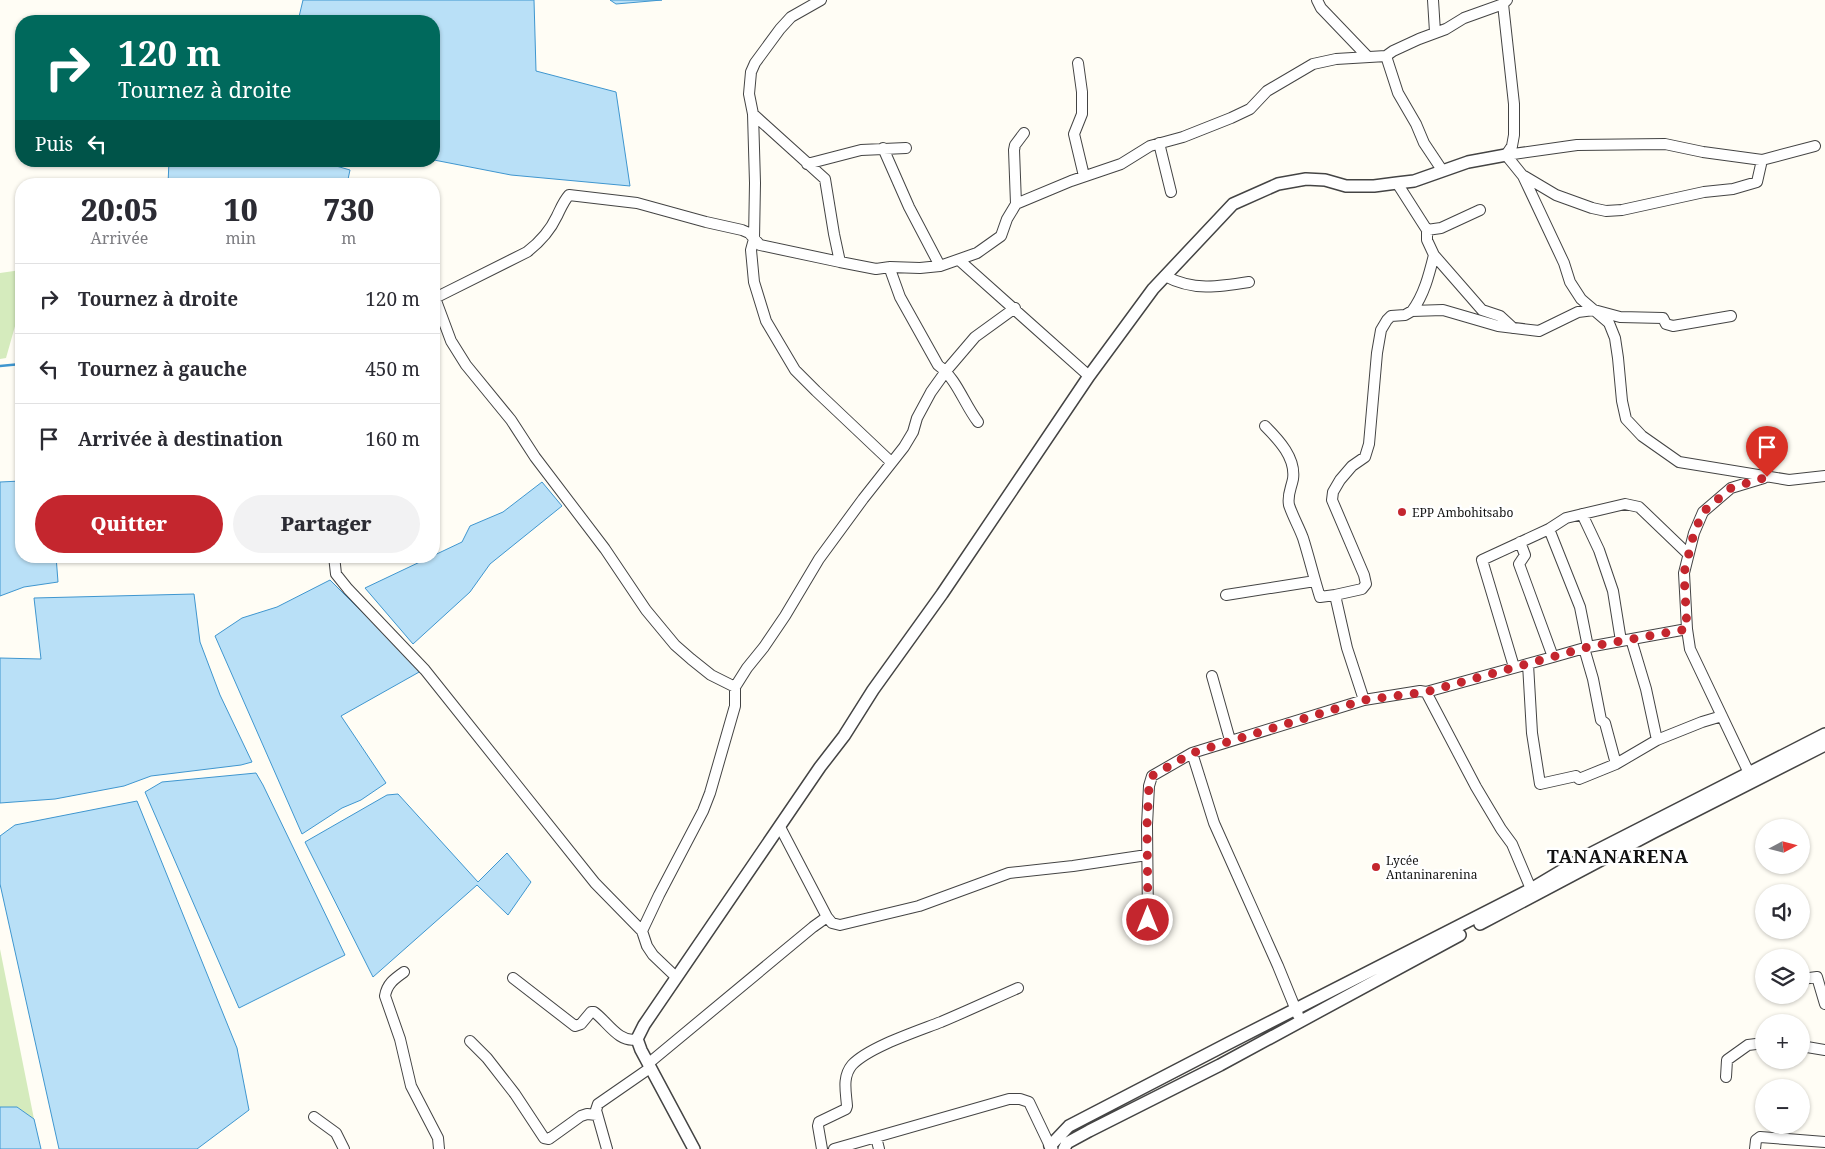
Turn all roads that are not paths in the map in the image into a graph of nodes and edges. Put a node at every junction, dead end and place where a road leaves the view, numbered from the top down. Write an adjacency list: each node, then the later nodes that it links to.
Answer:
1 (821, 0): 9 (street)
2 (1317, 0): 6 (street)
3 (1433, 0): 5 (street)
4 (1505, 2): 5 (street); 15 (street)
5 (1435, 32): 7 (street)
6 (1367, 56): 7 (street); 11 (street)
7 (1386, 56): 18 (street)
8 (1078, 63): 19 (street)
9 (752, 114): 17 (street); 26 (street)
10 (1024, 133): 23 (street)
11 (1159, 143): 19 (street); 22 (street)
12 (1815, 146): 16 (street)
13 (883, 148): 14 (street); 17 (street); 31 (street)
14 (906, 148)
15 (1506, 155): 16 (street); 18 (street); 20 (street)
16 (1762, 160): 20 (street)
17 (807, 164): 29 (street)
18 (1442, 170): 21 (street)
19 (1084, 176): 23 (street)
20 (1523, 176): 36 (street)
21 (1397, 183): 25 (street); 32 (street)
22 (1171, 192)
23 (1016, 204): 28 (street)
24 (1480, 210): 25 (street)
25 (1427, 230): 27 (street)
26 (754, 239): 29 (street); 34 (street); 45 (street)
27 (1434, 255): 37 (street); 40 (street)
28 (959, 260): 31 (street); 35 (street)
29 (840, 262): 30 (street)
30 (890, 266): 31 (street); 41 (street)
31 (940, 266)
32 (1165, 276): 33 (street); 42 (street)
33 (1248, 282)
34 (440, 295)
35 (1015, 308): 41 (street); 42 (street)
36 (1594, 310): 39 (street); 40 (street); 47 (street)
37 (1412, 311): 40 (street); 55 (street)
38 (440, 313): 63 (street)
39 (1731, 316)
40 (1514, 328)
41 (946, 371): 43 (street); 45 (street)
42 (1089, 376): 75 (street)
43 (978, 422)
44 (1265, 426): 53 (street)
45 (891, 462): 63 (street)
46 (1825, 476): 47 (street)
47 (1767, 477): 51 (street)
48 (1582, 514): 49 (street); 51 (street); 57 (street)
49 (1549, 529): 50 (street); 58 (street)
50 (1520, 542): 59 (street); 61 (street)
51 (1688, 554): 56 (street)
52 (335, 563): 80 (street)
53 (1315, 581): 54 (street); 55 (street)
54 (1226, 595)
55 (1335, 596): 65 (street)
56 (1687, 629): 57 (street); 66 (street)
57 (1626, 640): 58 (street); 69 (street)
58 (1586, 647): 59 (street); 72 (street)
59 (1553, 657): 60 (street)
60 (1528, 664): 61 (street); 72 (street)
61 (1514, 667): 64 (street)
62 (1212, 676): 68 (street)
63 (735, 687): 80 (street)
64 (1426, 692): 65 (street); 77 (street)
65 (1364, 700): 68 (street)
66 (1722, 716): 69 (street); 73 (street)
67 (1825, 734): 73 (street)
68 (1230, 740): 71 (street)
69 (1657, 740): 72 (street)
70 (1825, 745): 74 (street)
71 (1192, 753): 76 (street); 88 (street)
72 (1616, 764)
73 (1749, 773): 74 (street)
74 (1738, 784): 77 (street)
75 (780, 827): 78 (street); 83 (street)
76 (1148, 855): 78 (street); 79 (street)
77 (1527, 894): 81 (street)
78 (827, 917): 97 (street)
79 (1148, 920)
80 (642, 932): 83 (street)
81 (1448, 937): 88 (street); 89 (street)
82 (404, 972): 105 (street)
83 (676, 977): 90 (street)
84 (513, 978): 90 (street)
85 (1810, 978): 87 (street)
86 (1018, 988): 108 (street)
87 (1825, 1004)
88 (1295, 1010): 89 (street); 95 (street)
89 (1301, 1021): 96 (street)
90 (638, 1039): 97 (street)
91 (470, 1040): 99 (street)
92 (1755, 1044): 98 (street)
93 (1810, 1048): 94 (street)
94 (1825, 1050)
95 (1213, 1051): 96 (street); 103 (street)
96 (1220, 1064): 111 (street)
97 (650, 1066): 99 (street); 107 (street)
98 (1726, 1077)
99 (597, 1115): 106 (street)
100 (314, 1116): 104 (street)
101 (876, 1137): 103 (street); 109 (street); 110 (street)
102 (1825, 1142): 112 (street)
103 (1051, 1147)
104 (344, 1149)
105 (439, 1149)
106 (607, 1149)
107 (694, 1149)
108 (822, 1149)
109 (834, 1149)
110 (878, 1149)
111 (1064, 1149)
112 (1755, 1149)

